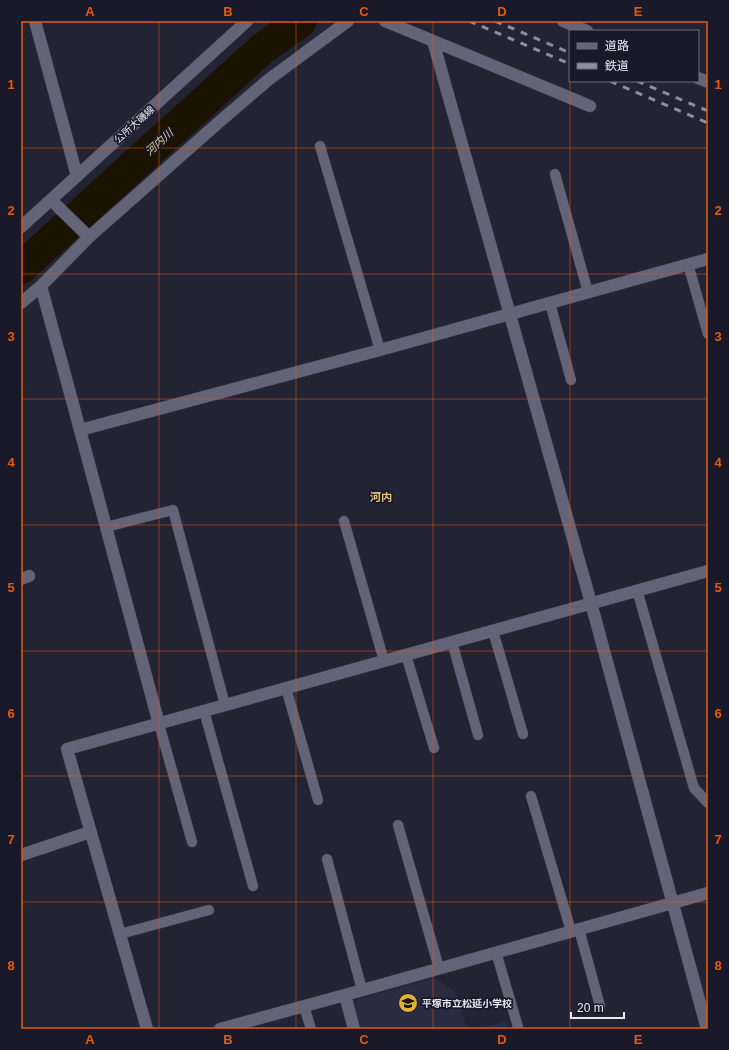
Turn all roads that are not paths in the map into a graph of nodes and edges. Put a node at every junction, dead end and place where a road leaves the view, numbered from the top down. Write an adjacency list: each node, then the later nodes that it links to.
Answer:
1 (35, 21): 11 (street)
2 (247, 21): 11 (street, 公所大磯線)
3 (348, 21): 14 (street)
4 (386, 21): 7 (street)
5 (563, 21): 6 (street)
6 (585, 30)
7 (433, 41): 8 (street); 21 (street)
8 (590, 106)
9 (320, 146): 23 (lane)
10 (555, 174): 18 (lane)
11 (77, 176): 12 (street, 公所大磯線)
12 (51, 200): 13 (street, 公所大磯線); 14 (street)
13 (21, 227)
14 (89, 237): 17 (street)
15 (708, 258): 16 (street)
16 (688, 264): 18 (street); 22 (lane)
17 (41, 286): 19 (street); 25 (street)
18 (588, 292): 20 (street)
19 (21, 303)
20 (550, 303): 21 (street); 24 (lane)
21 (510, 314): 23 (street); 30 (street)
22 (708, 334)
23 (380, 350): 25 (street)
24 (571, 380)
25 (80, 430): 27 (street)
26 (344, 521): 34 (lane)
27 (106, 527): 36 (lane); 38 (street)
28 (708, 571): 29 (street)
29 (637, 590): 30 (street); 44 (lane)
30 (591, 603): 31 (street); 52 (street)
31 (493, 631): 32 (street); 39 (lane)
32 (452, 642): 33 (street); 40 (lane)
33 (406, 655): 34 (street); 41 (lane)
34 (384, 661): 35 (street)
35 (286, 688): 36 (street); 43 (lane)
36 (225, 705): 37 (street)
37 (204, 711): 38 (street); 50 (lane)
38 (159, 724): 46 (street); 47 (lane)
39 (522, 734)
40 (478, 735)
41 (434, 748)
42 (532, 796): 54 (lane)
43 (318, 800)
44 (708, 803)
45 (398, 825): 57 (lane)
46 (90, 832): 48 (street); 55 (street)
47 (192, 842)
48 (21, 855)
49 (327, 859): 58 (lane)
50 (253, 886)
51 (708, 893): 52 (street)
52 (672, 903): 54 (street); 68 (street)
53 (209, 910): 55 (lane)
54 (575, 930): 56 (street); 61 (lane)
55 (120, 934): 64 (street)
56 (496, 952): 57 (street); 63 (lane)
57 (440, 968): 58 (street)
58 (362, 990): 59 (street)
59 (346, 995): 60 (street); 67 (street)
60 (304, 1006): 62 (street); 66 (lane)
61 (600, 1006)
62 (239, 1027): 65 (street)
63 (518, 1027)
64 (147, 1029)
65 (220, 1029)
66 (311, 1029)
67 (354, 1029)
68 (707, 1029)

